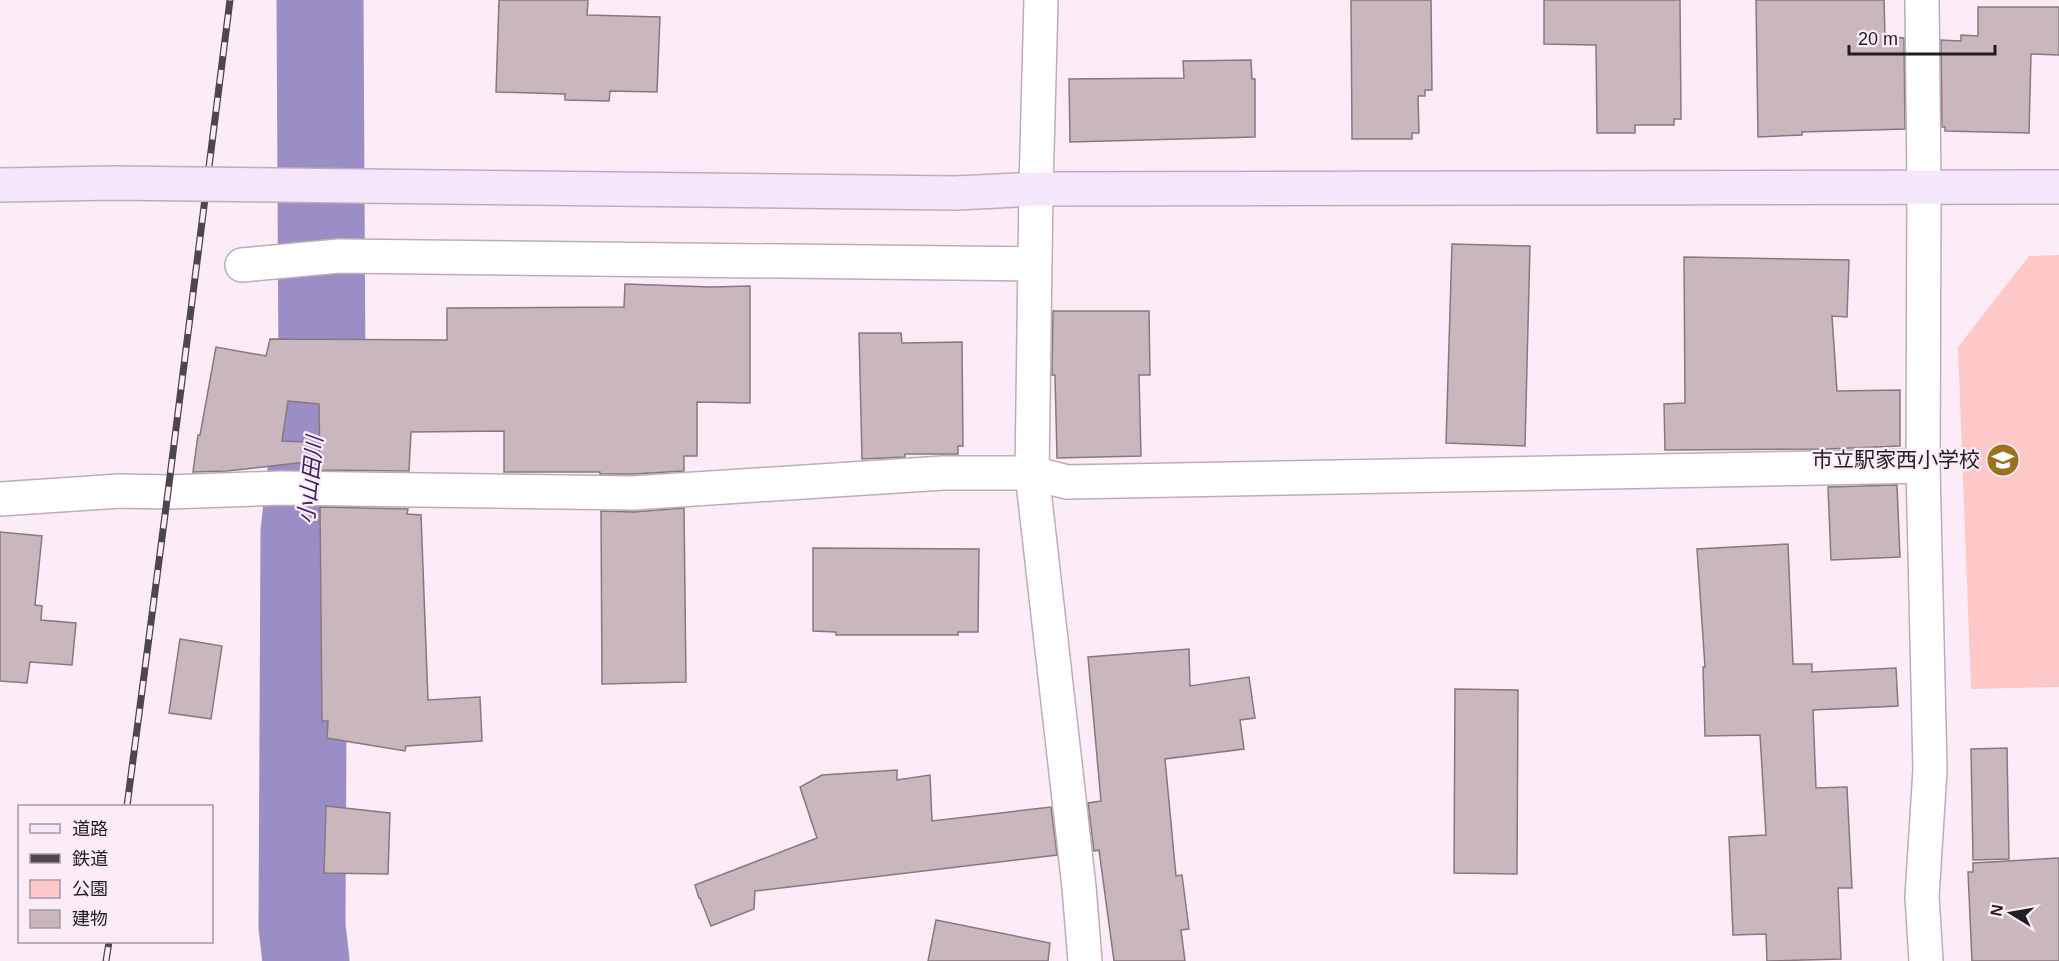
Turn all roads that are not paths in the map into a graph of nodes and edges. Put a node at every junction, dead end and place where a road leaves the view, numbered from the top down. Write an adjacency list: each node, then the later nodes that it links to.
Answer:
1 (1041, 0): 6 (street)
2 (1922, 0): 4 (street)
3 (0, 185): 6 (street, bridge)
4 (1924, 187): 5 (street); 6 (street); 9 (street)
5 (2059, 187)
6 (1036, 189): 7 (street)
7 (1034, 264): 8 (street); 10 (street)
8 (242, 265)
9 (1923, 466): 10 (street); 13 (street)
10 (1032, 473): 11 (street); 12 (street)
11 (0, 499)
12 (1085, 961)
13 (1926, 961)

